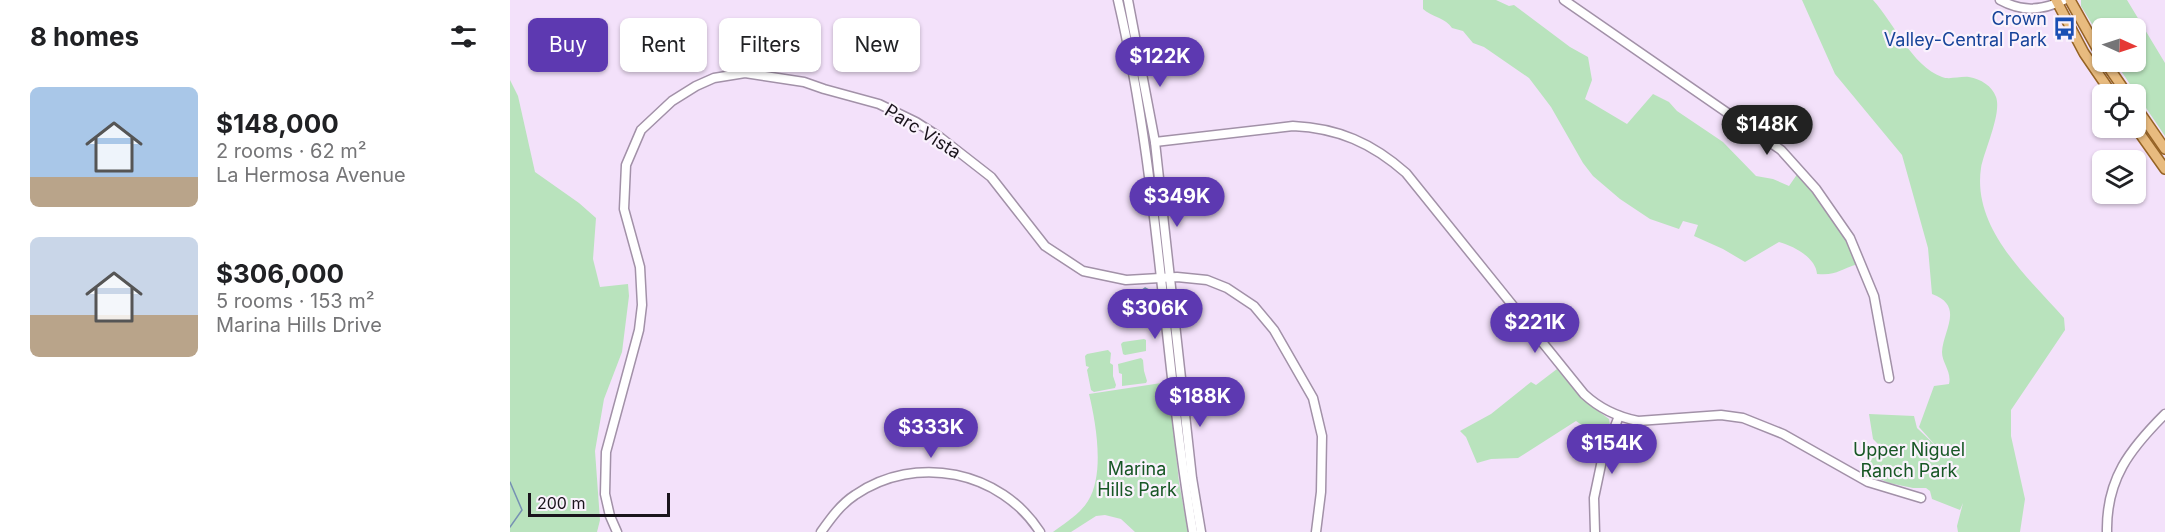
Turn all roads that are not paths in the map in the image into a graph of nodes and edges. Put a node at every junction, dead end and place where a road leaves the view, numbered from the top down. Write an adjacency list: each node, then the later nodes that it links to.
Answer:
1 (1119, 0): 14 (street)
2 (1128, 0): 11 (street)
3 (1564, 0): 15 (street)
4 (2000, 0): 6 (street)
5 (2070, 0): 7 (main road)
6 (2059, 1): 8 (main road)
7 (2092, 39)
8 (2105, 84)
9 (2146, 121): 12 (main road)
10 (2143, 138): 13 (main road)
11 (1155, 142): 14 (street); 17 (street)
12 (2165, 149)
13 (2165, 169)
14 (1165, 277): 19 (street, Parc Vista); 22 (street); 23 (street); 24 (street, Parc Vista)
15 (1889, 378)
16 (2165, 414): 26 (street)
17 (1618, 416): 18 (street); 25 (street)
18 (1921, 498)
19 (617, 532)
20 (821, 532): 21 (street)
21 (1040, 532)
22 (1193, 532)
23 (1201, 532)
24 (1316, 532)
25 (1595, 532)
26 (2107, 532)

